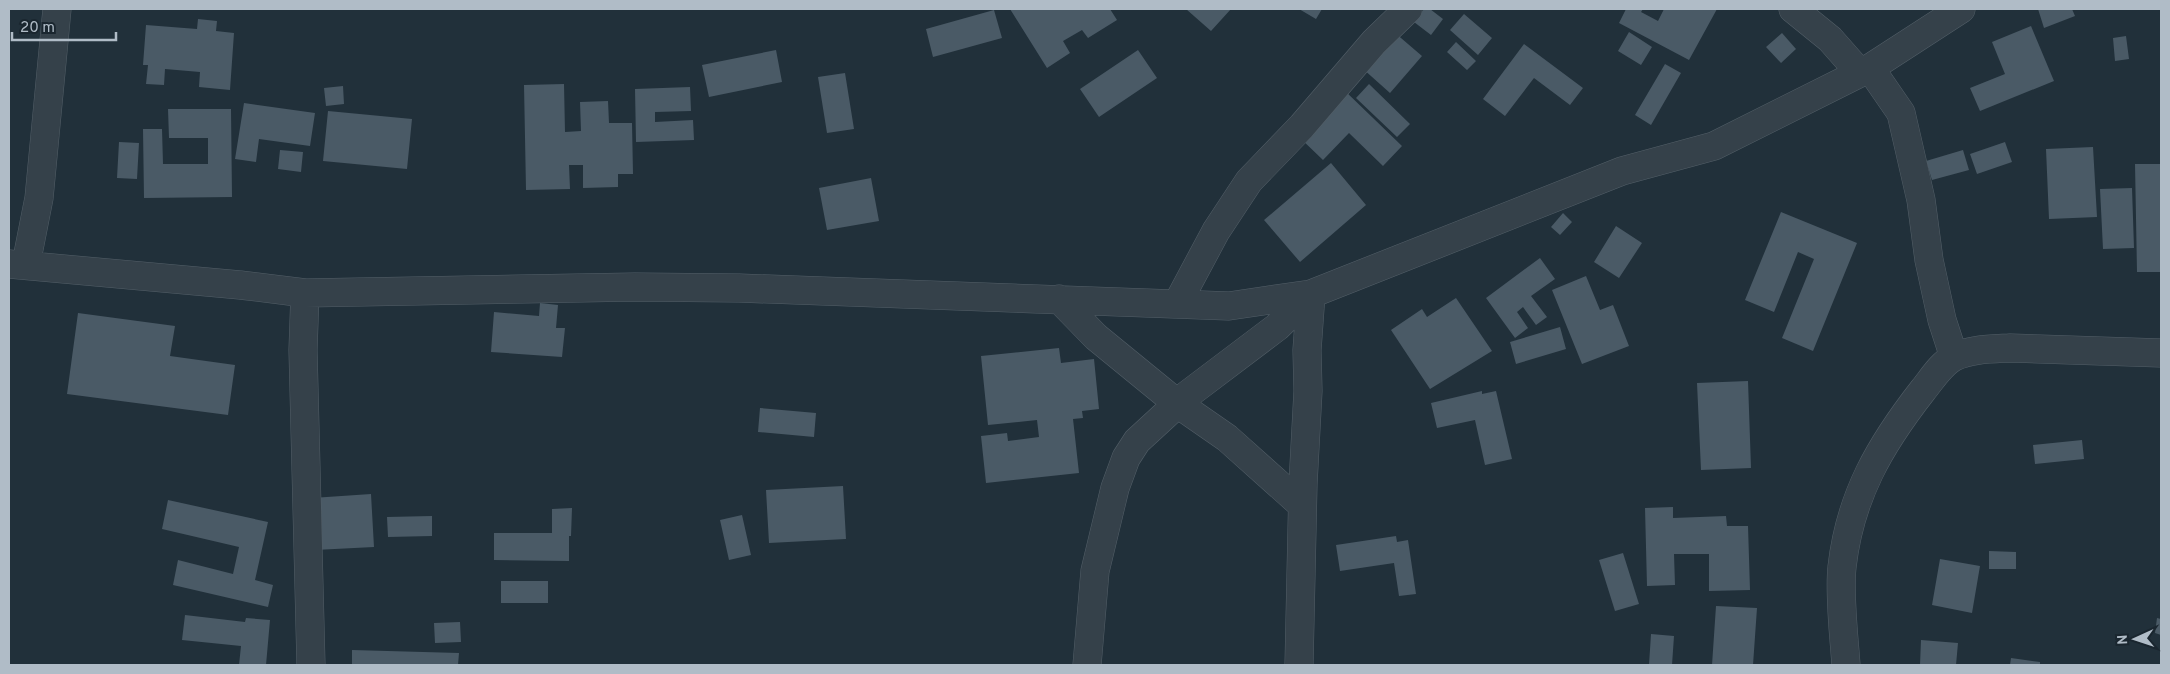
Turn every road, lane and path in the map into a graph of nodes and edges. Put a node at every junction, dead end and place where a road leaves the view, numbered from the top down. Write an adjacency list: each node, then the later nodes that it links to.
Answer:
1 (57, 9): 6 (street)
2 (1408, 9): 10 (street)
3 (1793, 9): 5 (street)
4 (1961, 9): 5 (street)
5 (1865, 70): 8 (street); 12 (street)
6 (17, 264): 7 (street)
7 (305, 293): 9 (street); 15 (street)
8 (1311, 294): 10 (street); 13 (street); 14 (street)
9 (1058, 300): 10 (street); 13 (street)
10 (1177, 304)
11 (2161, 353): 12 (street)
12 (1954, 357): 18 (street)
13 (1178, 404): 14 (street); 16 (street)
14 (1302, 505): 17 (street)
15 (311, 665)
16 (1087, 665)
17 (1299, 665)
18 (1846, 665)

